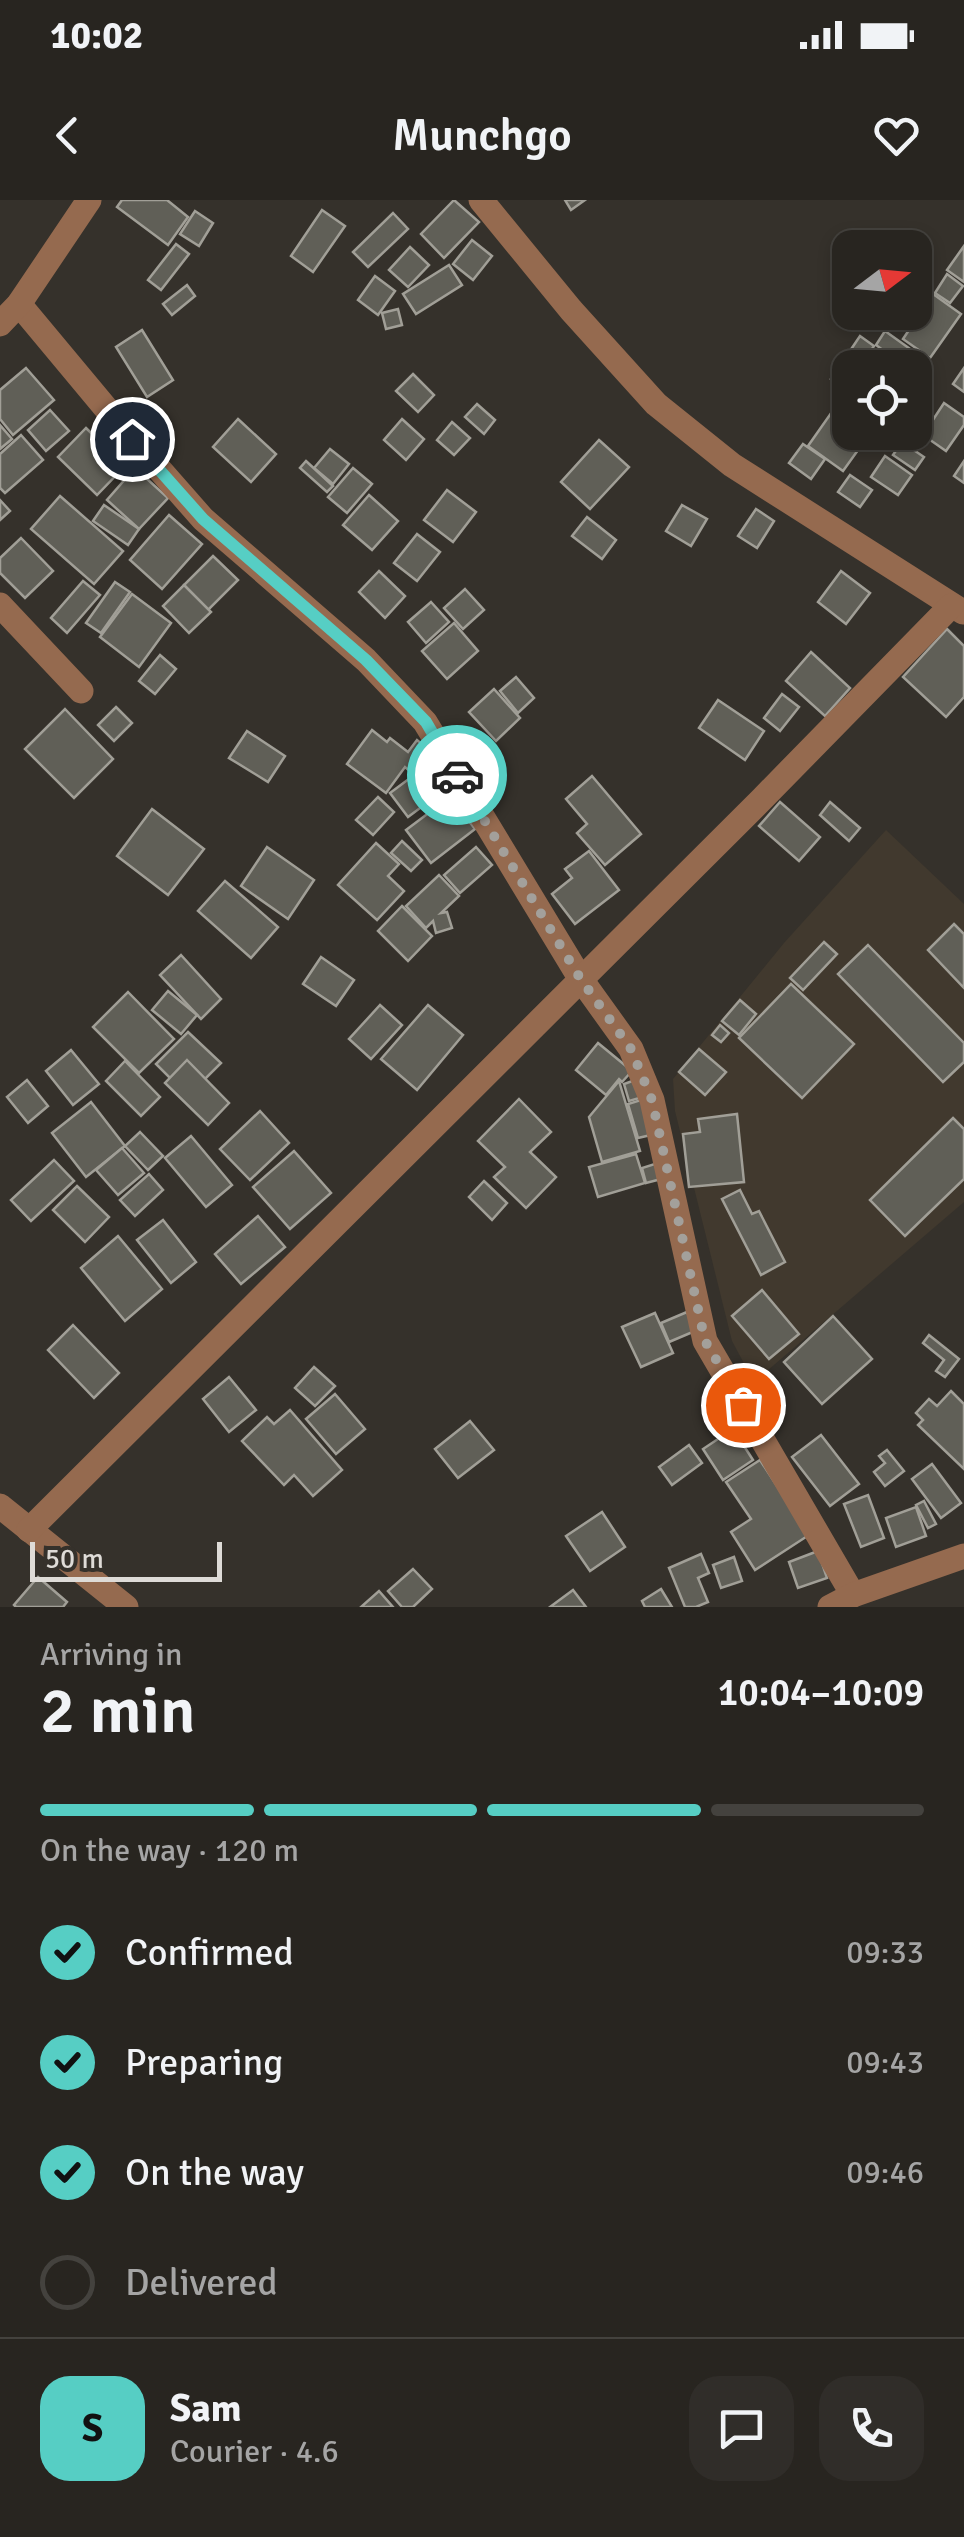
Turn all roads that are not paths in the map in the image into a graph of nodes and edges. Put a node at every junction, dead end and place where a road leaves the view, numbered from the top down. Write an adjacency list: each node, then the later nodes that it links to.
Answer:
1 (89, 200): 3 (street)
2 (481, 200): 6 (street)
3 (20, 304): 4 (street); 8 (street)
4 (0, 324)
5 (0, 605): 7 (street)
6 (958, 609): 8 (street)
7 (81, 691)
8 (580, 978): 10 (street); 12 (street)
9 (0, 1506): 10 (street)
10 (29, 1530): 13 (street)
11 (964, 1556): 12 (street)
12 (841, 1601)
13 (126, 1607)

